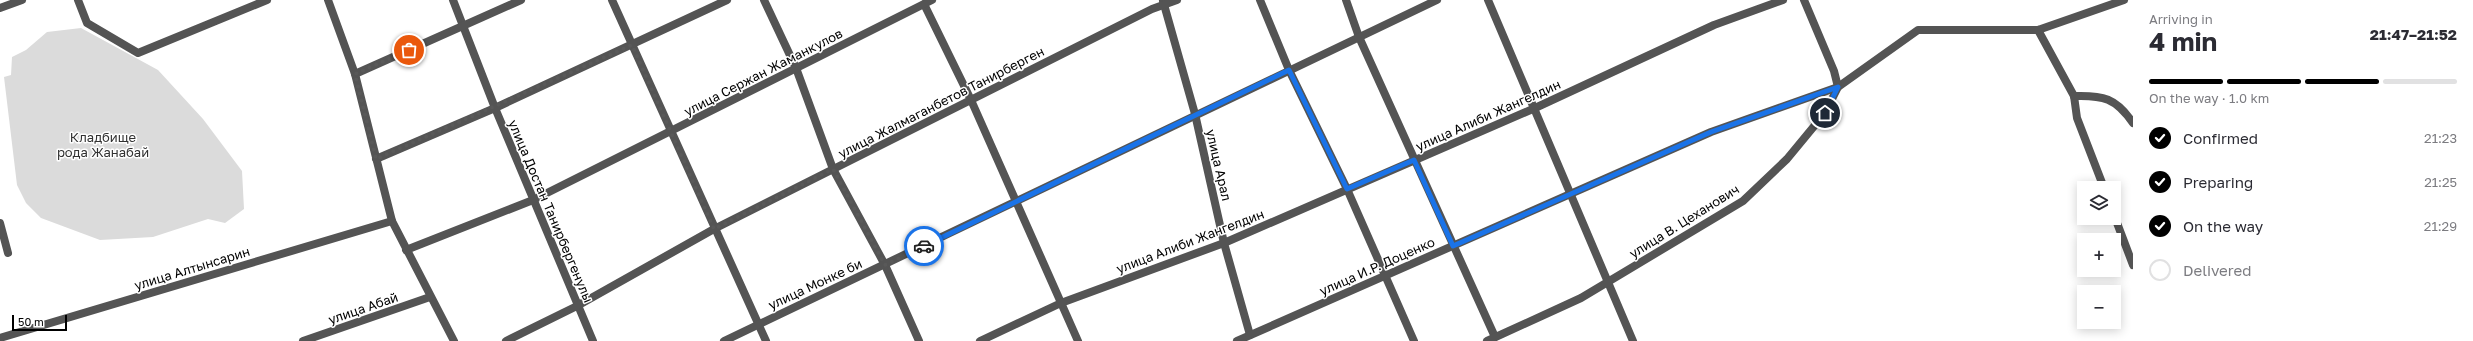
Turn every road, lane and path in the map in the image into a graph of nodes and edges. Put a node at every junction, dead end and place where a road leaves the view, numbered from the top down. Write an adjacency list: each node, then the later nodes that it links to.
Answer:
1 (22, 0): 20 (street)
2 (78, 0): 3 (street)
3 (267, 0)
4 (328, 0): 27 (street)
5 (453, 0): 21 (street, улица Достан Танирбергенулы)
6 (521, 0): 21 (street)
7 (612, 0): 24 (street)
8 (726, 0): 24 (street)
9 (764, 0): 25 (street)
10 (1177, 0): 19 (street, улица Жалмаганбетов Танирберген)
11 (1260, 0): 26 (street)
12 (1346, 0): 23 (street)
13 (1437, 0): 23 (street, улица Монке би)
14 (1488, 0): 32 (street)
15 (1783, 0): 32 (street, улица Алиби Жангелдин)
16 (1804, 0): 28 (street)
17 (2124, 0): 22 (street)
18 (928, 2): 25 (street, улица Сержан Жаманкулов); 30 (street)
19 (1164, 2): 30 (street, улица Жалмаганбетов Танирберген); 33 (street, улица Арал)
20 (0, 8)
21 (464, 26): 27 (street); 31 (street, улица Достан Танирбергенулы)
22 (2038, 30): 28 (street); 29 (street)
23 (1359, 37): 26 (street, улица Монке би); 37 (street)
24 (632, 45): 31 (street); 35 (street)
25 (796, 68): 35 (street, улица Сержан Жаманкулов); 38 (street)
26 (1289, 70): 33 (street, улица Монке би); 40 (street)
27 (355, 74): 36 (street)
28 (1838, 87): 41 (street, улица И.Р. Доценко); 55 (street, улица В. Цеханович)
29 (2074, 96): 34 (street); 39 (street)
30 (971, 100): 38 (street, улица Жалмаганбетов Танирберген); 43 (street)
31 (495, 108): 36 (street); 42 (street, улица Достан Танирбергенулы)
32 (1535, 108): 37 (street, улица Алиби Жангелдин); 41 (street)
33 (1195, 114): 43 (street, улица Монке би); 48 (street, улица Арал)
34 (2133, 123)
35 (670, 132): 42 (street, улица Сержан Жаманкулов); 47 (street)
36 (376, 159): 44 (street)
37 (1414, 160): 40 (street, улица Алиби Жангелдин); 49 (street)
38 (833, 169): 47 (street, улица Жалмаганбетов Танирберген); 52 (street)
39 (2101, 181)
40 (1347, 189): 48 (street, улица Алиби Жангелдин); 54 (street)
41 (1572, 193): 49 (street, улица И.Р. Доценко); 55 (street)
42 (533, 200): 50 (street, улица Сержан Жаманкулов); 58 (street, улица Достан Танирбергенулы)
43 (1016, 202): 52 (street, улица Монке би); 57 (street)
44 (392, 220): 50 (street); 62 (street, улица Алтынсарин)
45 (0, 223): 51 (street)
46 (2118, 225): 53 (street)
47 (714, 229): 58 (street, улица Жалмаганбетов Танирберген); 59 (street)
48 (1224, 242): 57 (street, улица Алиби Жангелдин); 60 (street, улица Арал)
49 (1453, 246): 54 (street, улица И.Р. Доценко); 61 (street)
50 (406, 250): 56 (street)
51 (8, 253)
52 (885, 265): 59 (street, улица Монке би); 69 (street)
53 (2133, 265)
54 (1384, 276): 60 (street, улица И.Р. Доценко); 73 (street)
55 (1608, 282): 61 (street, улица В. Цеханович); 75 (street)
56 (430, 297): 63 (street, улица Абай); 64 (street)
57 (1061, 303): 70 (street, улица Алиби Жангелдин); 71 (street)
58 (577, 306): 65 (street, улица Жалмаганбетов Танирберген); 66 (street, улица Достан Танирбергенулы)
59 (758, 325): 67 (street, улица Монке би); 68 (street)
60 (1250, 335): 72 (street, улица И.Р. Доценко)
61 (1495, 337): 74 (street, улица В. Цеханович)
62 (0, 338)
63 (304, 341)
64 (454, 341)
65 (506, 341)
66 (593, 341)
67 (724, 341)
68 (766, 341)
69 (919, 341)
70 (980, 341)
71 (1078, 341)
72 (1237, 341)
73 (1414, 341)
74 (1487, 341)
75 (1633, 341)

